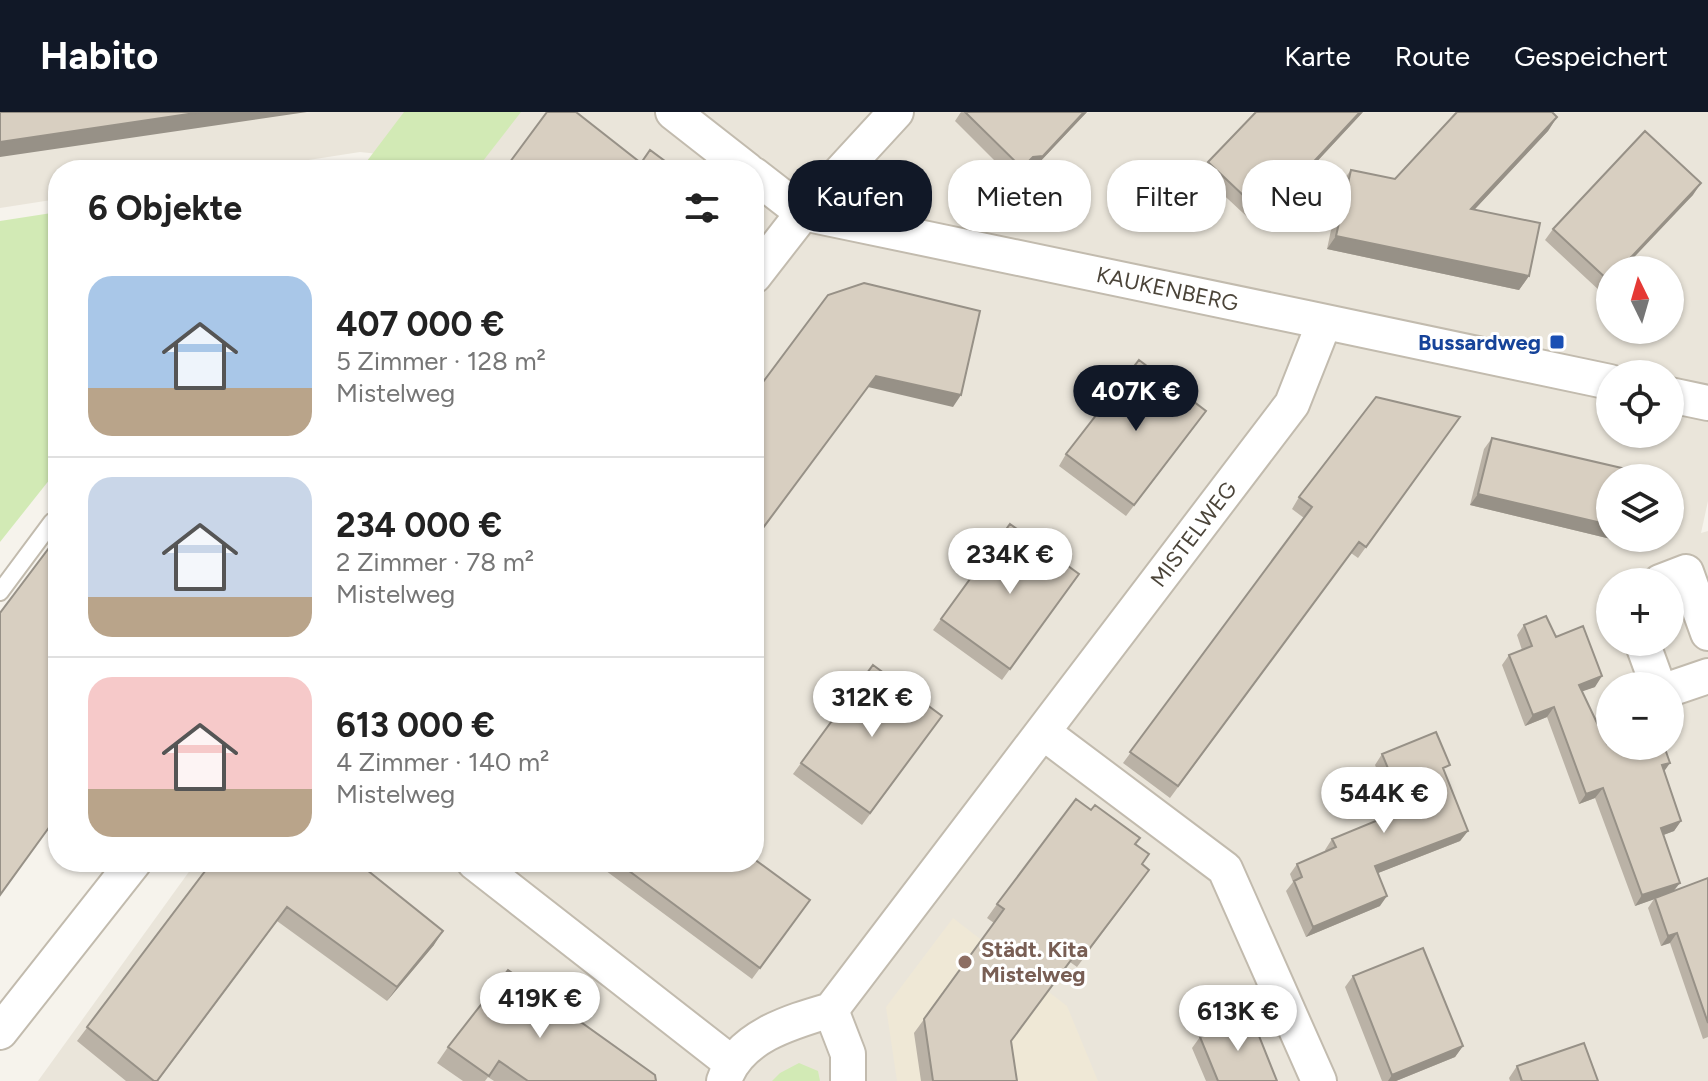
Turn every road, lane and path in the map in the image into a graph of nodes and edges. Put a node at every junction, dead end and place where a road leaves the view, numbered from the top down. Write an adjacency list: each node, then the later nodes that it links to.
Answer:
1 (673, 112): 3 (street)
2 (896, 112): 4 (street)
3 (734, 160)
4 (852, 160)
5 (764, 183): 6 (street)
6 (788, 201)
7 (788, 232): 9 (street)
8 (898, 232): 10 (street, KAUKENBERG)
9 (764, 263)
10 (1324, 323): 11 (street, KAUKENBERG); 20 (street, MISTELWEG)
11 (1596, 379)
12 (1684, 398): 13 (street)
13 (1708, 403)
14 (48, 527): 16 (lane)
15 (1684, 573): 17 (street)
16 (0, 592)
17 (1708, 633)
18 (1708, 676): 19 (street)
19 (1684, 684)
20 (1044, 733): 23 (street, MISTELWEG); 27 (street)
21 (126, 872): 24 (street)
22 (486, 872): 25 (street)
23 (831, 1010): 25 (street); 26 (street)
24 (0, 1032)
25 (727, 1071)
26 (848, 1081)
27 (1319, 1081)

